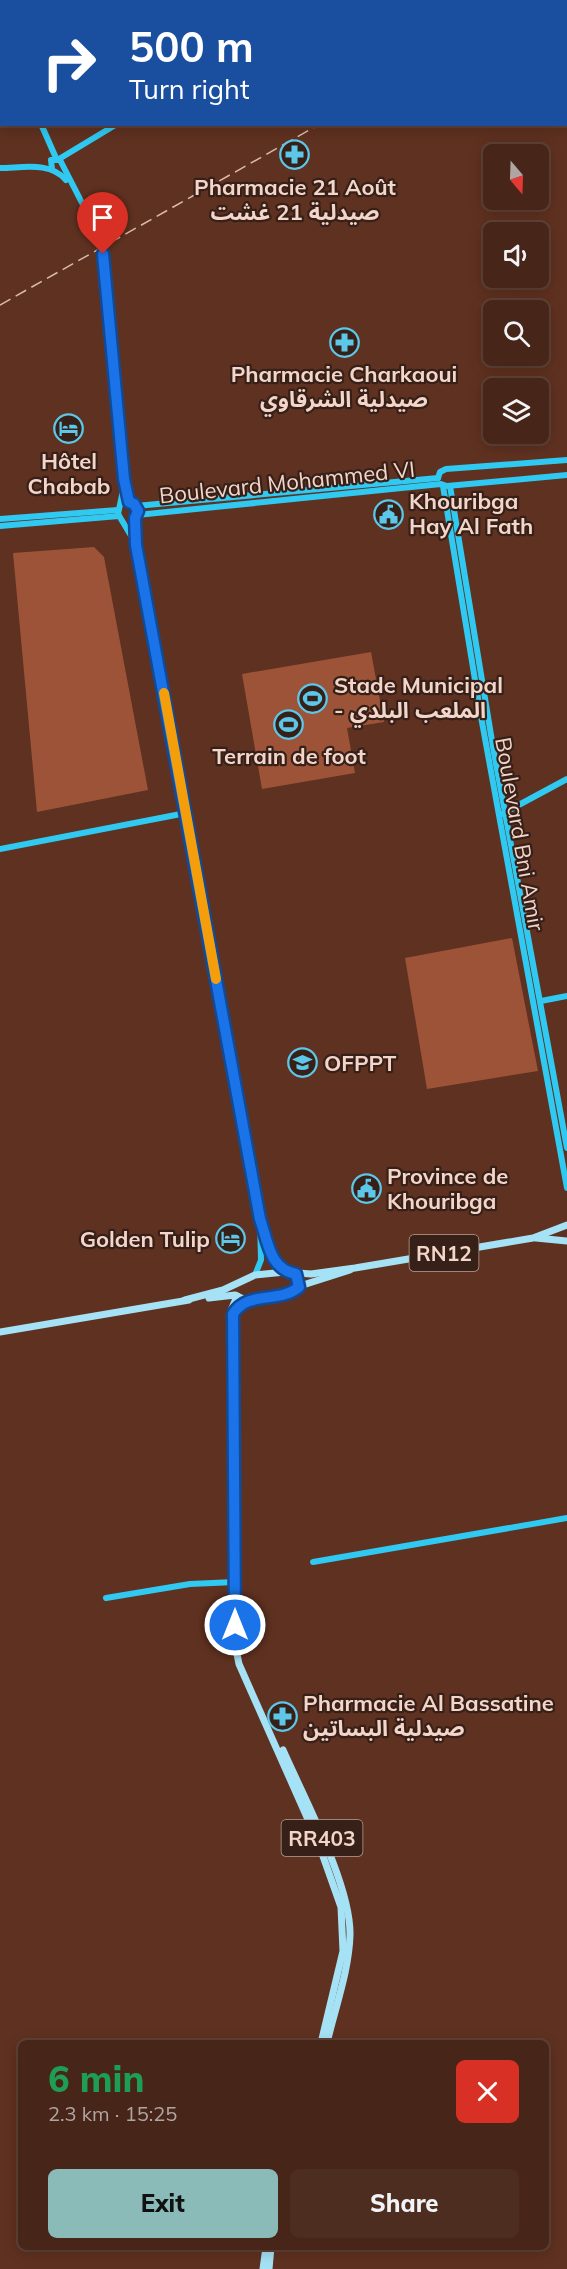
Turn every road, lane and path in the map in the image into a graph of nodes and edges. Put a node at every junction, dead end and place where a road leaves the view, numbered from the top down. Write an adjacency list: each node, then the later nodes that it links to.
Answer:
1 (42, 126): 3 (main road)
2 (114, 126): 3 (main road)
3 (55, 163): 4 (main road); 8 (main road)
4 (0, 168)
5 (567, 460): 6 (main road)
6 (451, 470): 9 (main road, Boulevard Bni Amir); 9 (main road)
7 (567, 475): 9 (main road, Boulevard Mohammed VI)
8 (124, 479): 10 (main road); 12 (main road)
9 (444, 484): 11 (main road, Boulevard Mohammed VI); 13 (main road, Boulevard Mohammed VI); 19 (main road, Boulevard Bni Amir)
10 (129, 502): 11 (main road); 12 (main road)
11 (136, 506): 13 (main road)
12 (121, 512): 13 (main road, Boulevard Mohammed VI); 14 (main road); 15 (main road); 16 (main road)
13 (136, 517): 16 (main road)
14 (0, 519)
15 (0, 526)
16 (136, 545): 18 (main road)
17 (567, 779): 19 (main road)
18 (186, 813): 20 (main road); 25 (main road)
19 (502, 814): 22 (main road, Boulevard Bni Amir); 24 (main road, Boulevard Bni Amir)
20 (0, 849)
21 (567, 996): 22 (main road)
22 (541, 1001): 23 (main road, Boulevard Bni Amir)
23 (567, 1148)
24 (567, 1188)
25 (260, 1219): 31 (main road); 33 (main road)
26 (567, 1226): 27 (main road, RN12); 28 (main road, RN12)
27 (567, 1234)
28 (533, 1238): 29 (main road, RN12); 30 (main road, RN12)
29 (567, 1241)
30 (355, 1268): 32 (main road, RN12); 35 (main road, RN12)
31 (285, 1272): 32 (main road, RN12); 33 (main road, RN12)
32 (296, 1274): 35 (main road)
33 (255, 1275): 34 (main road, RN12)
34 (235, 1284): 36 (main road); 37 (main road, RN12)
35 (299, 1287): 38 (main road, RN12)
36 (236, 1296): 37 (main road, RN12); 38 (main road); 39 (main road, RR403)
37 (185, 1300): 40 (main road, RN12)
38 (245, 1300): 39 (main road)
39 (233, 1314): 43 (main road, RR403)
40 (0, 1332)
41 (567, 1518): 42 (main road)
42 (313, 1562)
43 (235, 1582): 44 (main road); 45 (main road, RR403)
44 (106, 1598)
45 (235, 1644): 46 (main road, RR403); 47 (main road, RR403)
46 (322, 2040)
47 (328, 2040)
48 (266, 2250): 50 (main road)
49 (271, 2250): 51 (main road)
50 (263, 2269)
51 (268, 2269)

